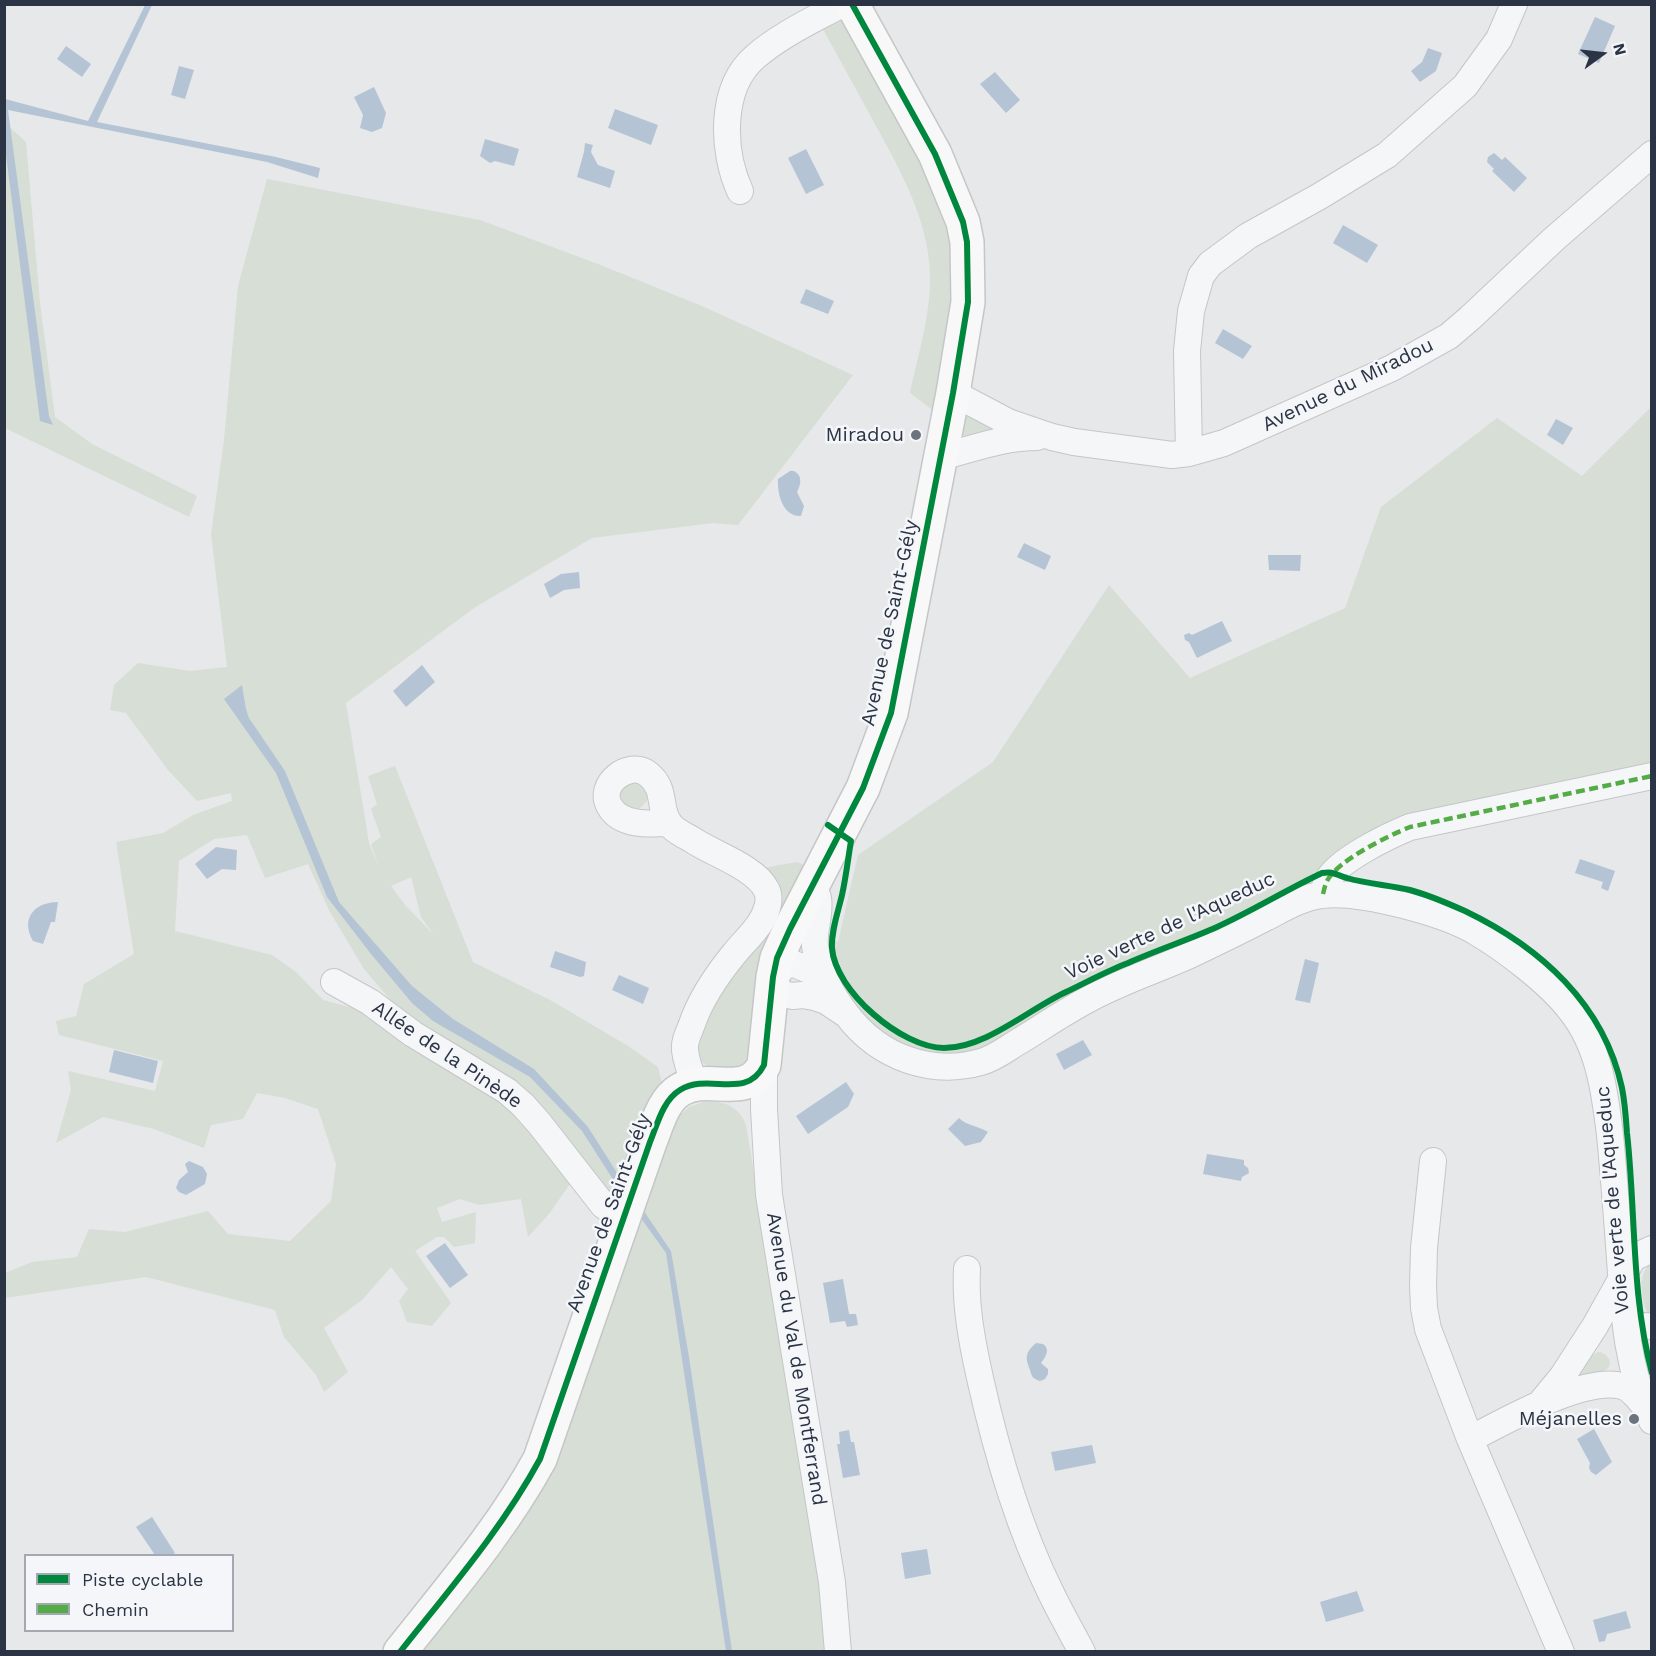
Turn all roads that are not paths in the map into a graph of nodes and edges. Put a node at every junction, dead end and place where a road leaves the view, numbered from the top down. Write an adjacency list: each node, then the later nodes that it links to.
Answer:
1 (842, 4): 5 (street)
2 (852, 4): 6 (street, Avenue de Saint-Gély)
3 (1514, 4): 8 (street)
4 (1652, 154): 8 (street, Avenue du Miradou)
5 (741, 191)
6 (953, 393): 7 (street, Avenue du Miradou); 9 (street, Avenue de Saint-Gély)
7 (1052, 437): 8 (street, Avenue du Miradou); 9 (street, Avenue du Miradou)
8 (1189, 453)
9 (940, 457): 12 (street, Avenue de Saint-Gély)
10 (1652, 776): 13 (street)
11 (669, 823): 19 (street)
12 (813, 885): 15 (street, Avenue de Saint-Gély); 16 (street)
13 (1323, 894): 17 (street); 21 (street)
14 (334, 982): 22 (street, Allée de la Pinède)
15 (772, 985): 16 (street); 17 (street); 18 (street, Avenue de Saint-Gély)
16 (832, 992): 17 (street)
17 (847, 1015)
18 (764, 1065): 19 (street, Avenue de Saint-Gély); 34 (street, Avenue du Val de Montferrand)
19 (696, 1085): 22 (street, Avenue de Saint-Gély)
20 (1433, 1161): 32 (street)
21 (1616, 1204): 23 (street); 25 (street)
22 (623, 1219): 33 (street, Avenue de Saint-Gély)
23 (1652, 1248): 25 (street)
24 (967, 1269): 35 (street)
25 (1622, 1279): 26 (street); 28 (street)
26 (1623, 1312): 27 (street); 29 (street)
27 (1652, 1326)
28 (1575, 1354): 29 (street); 30 (street)
29 (1640, 1357): 31 (street)
30 (1539, 1405): 31 (street); 32 (street)
31 (1647, 1412)
32 (1470, 1439): 36 (street)
33 (400, 1652)
34 (838, 1652)
35 (1082, 1652)
36 (1561, 1652)

